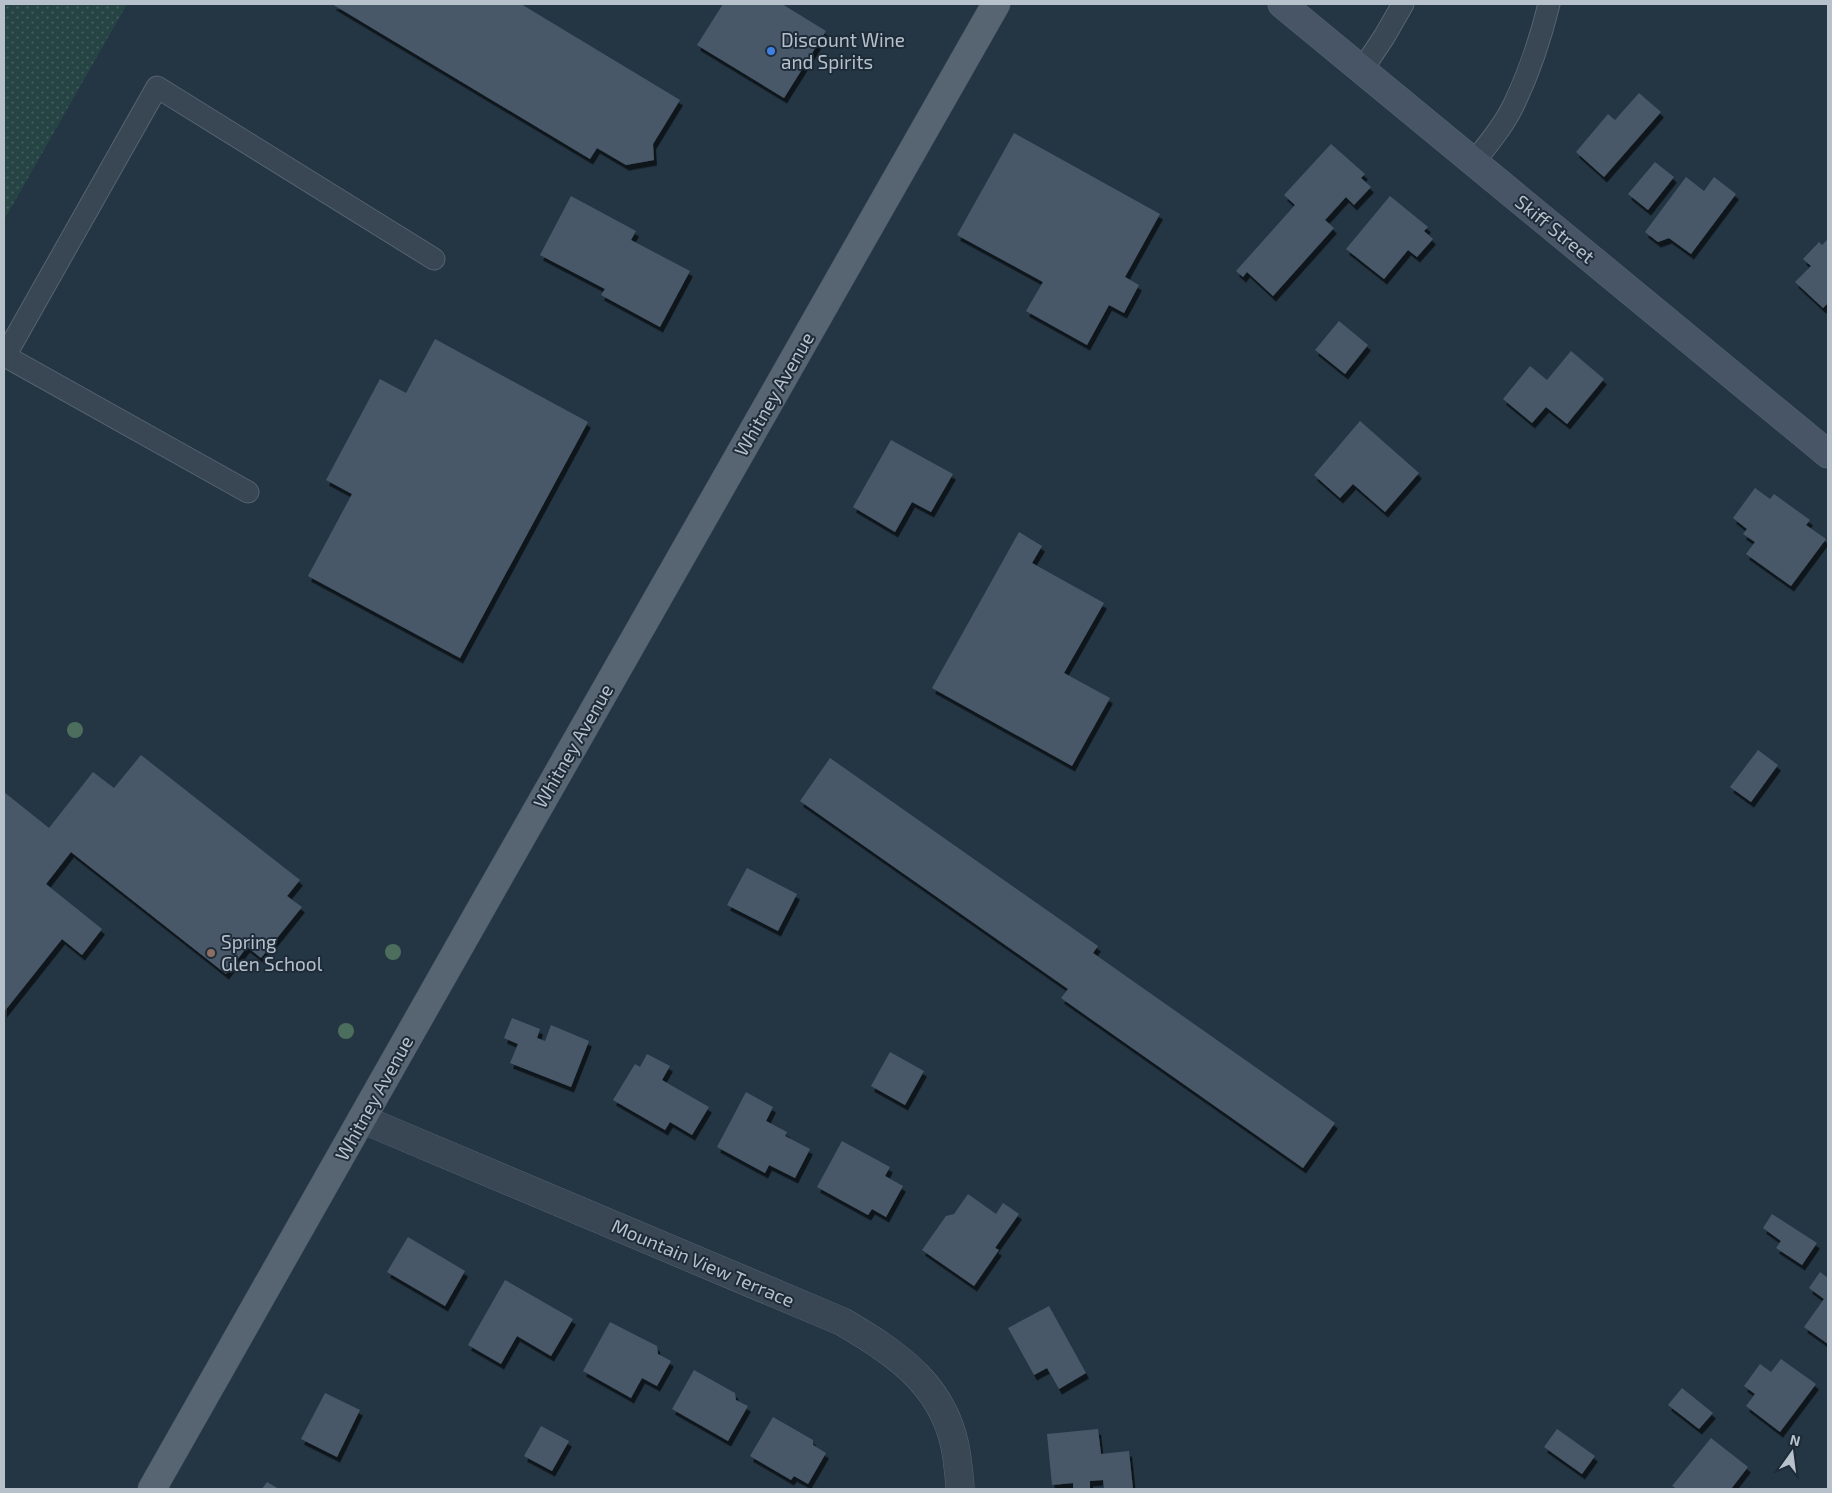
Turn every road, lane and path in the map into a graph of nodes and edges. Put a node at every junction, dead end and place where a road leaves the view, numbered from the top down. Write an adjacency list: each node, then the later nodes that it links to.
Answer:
1 (996, 4): 10 (main road, Whitney Avenue)
2 (1282, 4): 5 (main road, Skiff Street)
3 (1403, 4): 5 (lane)
4 (1549, 4): 6 (lane)
5 (1362, 70): 6 (main road, Skiff Street)
6 (1474, 162): 8 (main road, Skiff Street)
7 (434, 259): 9 (lane)
8 (1828, 454)
9 (248, 492)
10 (362, 1119): 11 (main road, Whitney Avenue); 12 (street, Mountain View Terrace)
11 (152, 1489)
12 (960, 1489)

